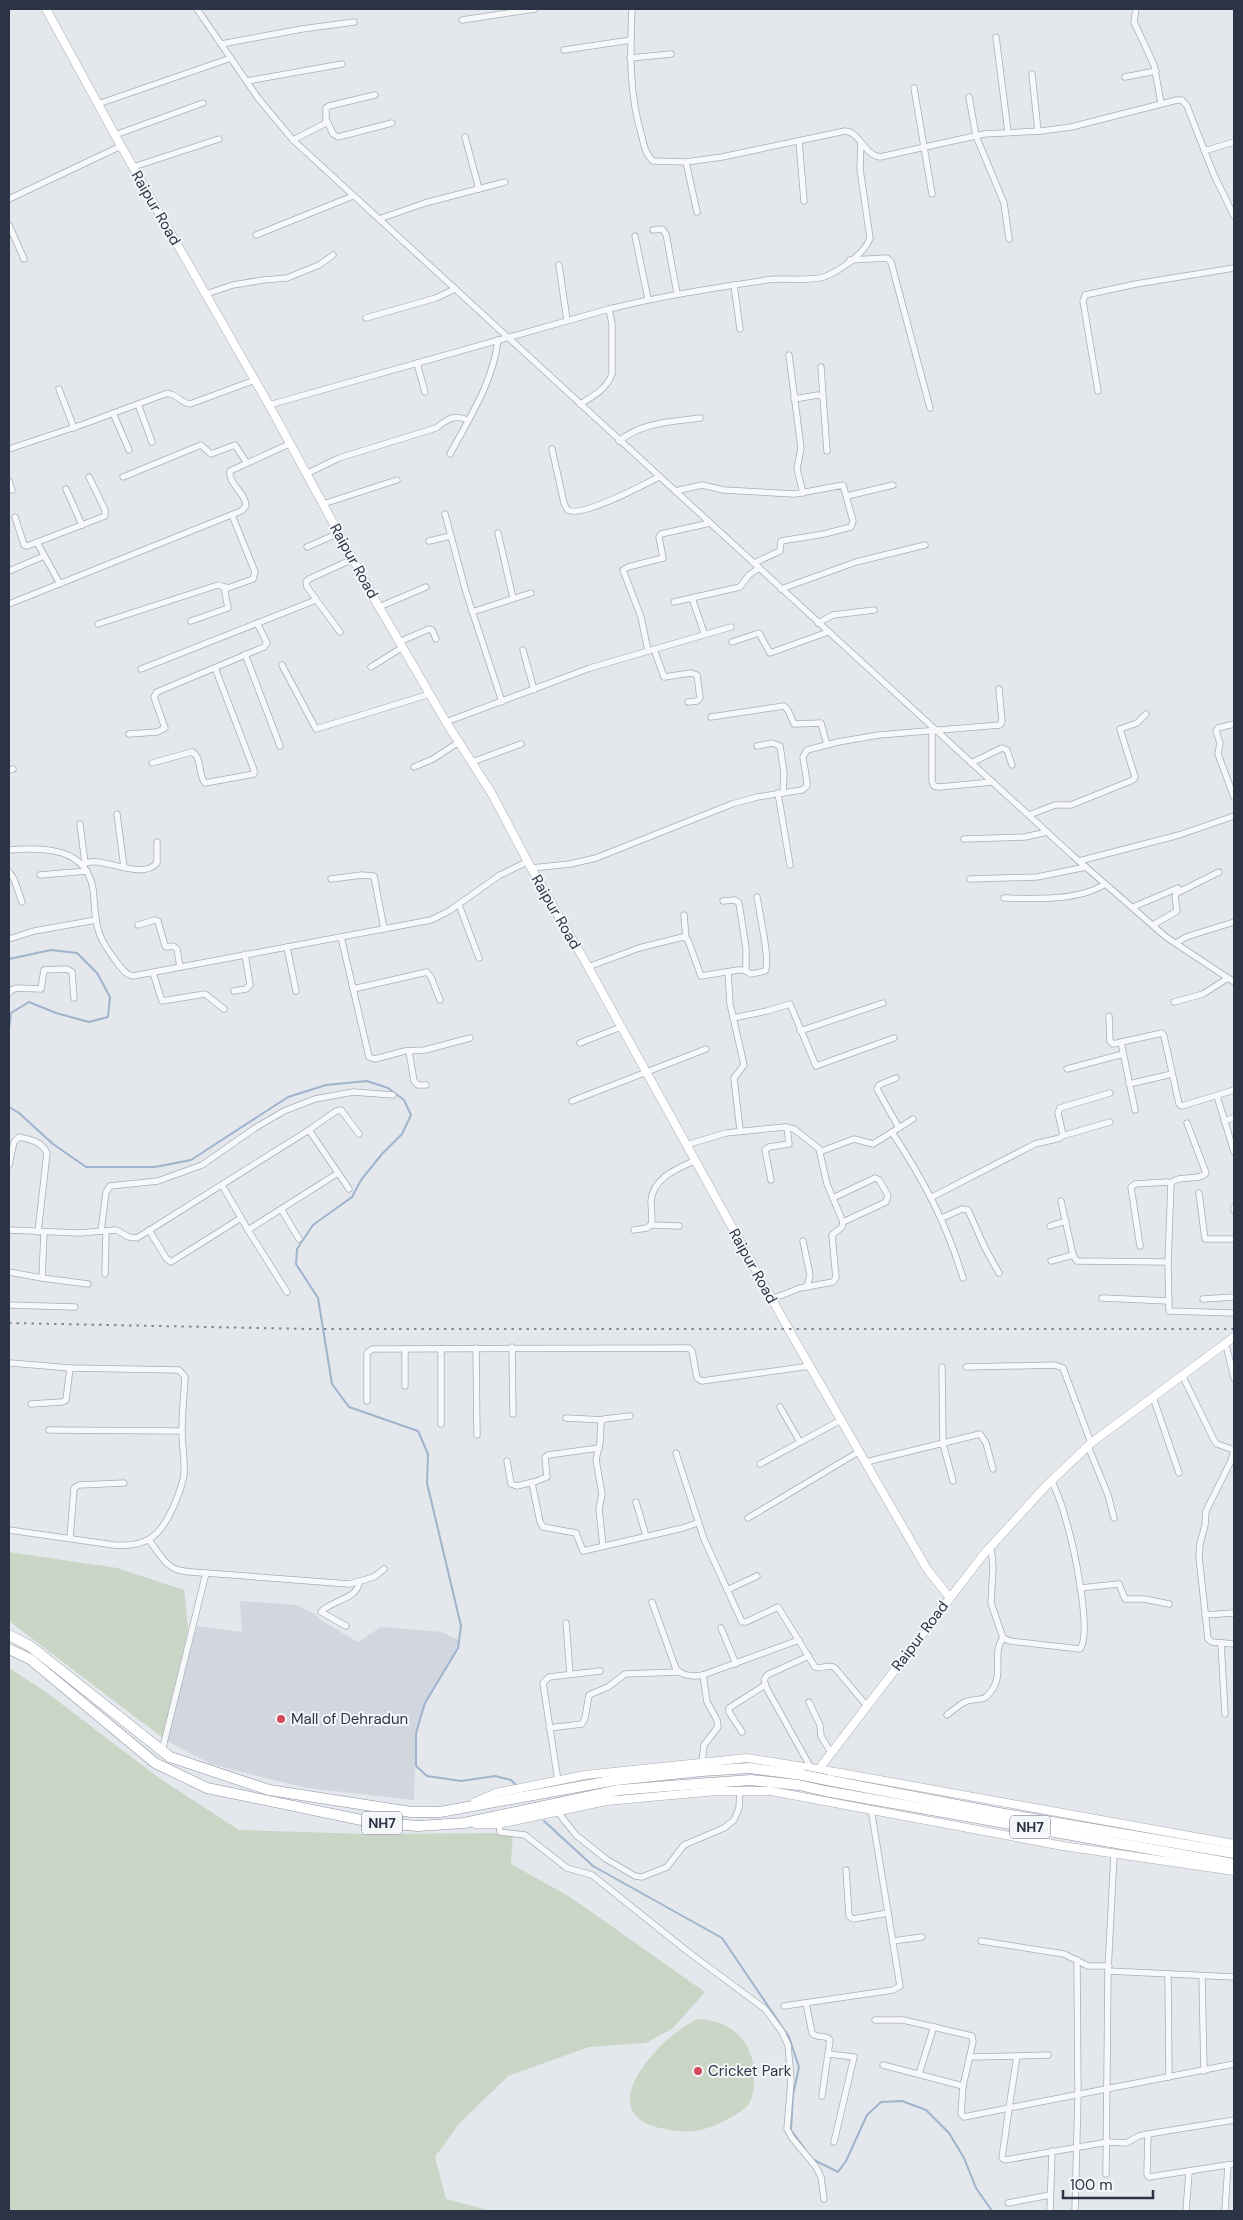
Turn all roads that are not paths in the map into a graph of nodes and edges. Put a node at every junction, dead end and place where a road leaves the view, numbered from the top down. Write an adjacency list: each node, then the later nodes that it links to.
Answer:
1 (46, 9): 24 (main road, Raipur Road)
2 (197, 9): 10 (street)
3 (535, 9): 6 (street)
4 (632, 9): 9 (street)
5 (1136, 9): 16 (street)
6 (462, 20)
7 (354, 22): 10 (street)
8 (996, 36): 29 (street)
9 (631, 40): 11 (street); 14 (street)
10 (221, 44): 13 (street)
11 (564, 50)
12 (672, 54): 14 (street)
13 (231, 58): 19 (street); 24 (street)
14 (630, 58): 41 (street)
15 (342, 64): 19 (street)
16 (1156, 71): 18 (street); 23 (street)
17 (1032, 74): 28 (street)
18 (1125, 77)
19 (247, 81): 34 (street)
20 (914, 88): 39 (street)
21 (375, 95): 26 (street)
22 (969, 97): 31 (street)
23 (1161, 103): 28 (street); 40 (street)
24 (98, 104): 30 (main road, Raipur Road)
25 (203, 104): 30 (street)
26 (327, 120): 27 (street); 34 (street)
27 (392, 123)
28 (1038, 131): 29 (street)
29 (1008, 132): 31 (street)
30 (115, 135): 38 (main road, Raipur Road)
31 (976, 136): 39 (street); 56 (street)
32 (465, 137): 44 (street)
33 (218, 138): 42 (street)
34 (292, 140): 46 (street)
35 (799, 140): 37 (street); 41 (street); 48 (street)
36 (1234, 142): 40 (street)
37 (861, 143): 39 (street); 59 (street)
38 (121, 146): 42 (main road, Raipur Road); 47 (street)
39 (923, 147): 45 (street)
40 (1204, 151): 50 (street)
41 (686, 162): 49 (street)
42 (133, 167): 65 (main road, Raipur Road)
43 (505, 182): 44 (street)
44 (479, 189): 51 (street)
45 (932, 194)
46 (353, 196): 51 (street); 54 (street)
47 (9, 199)
48 (804, 201)
49 (697, 212)
50 (1234, 216)
51 (379, 219): 63 (street)
52 (9, 225): 58 (street)
53 (653, 230): 64 (street)
54 (256, 235)
55 (635, 236): 66 (street)
56 (1009, 239)
57 (333, 255): 65 (street)
58 (24, 259)
59 (850, 260): 62 (street); 85 (street)
60 (559, 265): 69 (street)
61 (1234, 268): 78 (street)
62 (734, 285): 64 (street); 70 (street)
63 (455, 289): 68 (street); 71 (street)
64 (677, 293): 66 (street)
65 (206, 294): 76 (main road, Raipur Road)
66 (648, 299): 67 (street)
67 (609, 309): 69 (street); 83 (street)
68 (366, 318)
69 (567, 320): 71 (street)
70 (740, 329)
71 (508, 337): 72 (street); 83 (street)
72 (498, 340): 74 (street); 88 (street)
73 (789, 355): 81 (street)
74 (417, 363): 79 (street); 84 (street)
75 (821, 367): 80 (street)
76 (255, 380): 82 (street); 84 (main road, Raipur Road)
77 (59, 389): 89 (street)
78 (1098, 391)
79 (425, 392)
80 (822, 398): 81 (street); 96 (street)
81 (794, 399): 109 (street)
82 (138, 404): 86 (street); 91 (street)
83 (580, 404): 90 (street)
84 (269, 405): 92 (main road, Raipur Road)
85 (930, 408)
86 (113, 413): 89 (street); 95 (street)
87 (700, 418): 90 (street)
88 (468, 420): 97 (street); 99 (street)
89 (74, 428): 93 (street)
90 (620, 441): 102 (street)
91 (152, 442)
92 (289, 444): 98 (street); 99 (main road, Raipur Road)
93 (9, 449)
94 (552, 449): 102 (street)
95 (129, 450)
96 (828, 451)
97 (450, 454)
98 (246, 463): 101 (street); 113 (street)
99 (306, 474): 111 (main road, Raipur Road)
100 (89, 477): 116 (street)
101 (123, 477)
102 (659, 477): 108 (street)
103 (397, 480): 111 (street)
104 (9, 481): 107 (street)
105 (893, 485): 110 (street)
106 (66, 489): 116 (street)
107 (12, 490)
108 (675, 491): 109 (street); 115 (street)
109 (803, 493): 110 (street)
110 (847, 496): 126 (street)
111 (323, 504): 117 (main road, Raipur Road)
112 (445, 514): 119 (street)
113 (232, 515): 128 (street); 129 (street)
114 (15, 517): 121 (street)
115 (710, 523): 126 (street); 153 (street)
116 (82, 525): 121 (street)
117 (339, 533): 123 (street); 125 (main road, Raipur Road)
118 (498, 533): 133 (street)
119 (451, 536): 120 (street); 140 (street)
120 (429, 541)
121 (35, 543): 124 (street)
122 (925, 545): 131 (street)
123 (307, 547)
124 (44, 556): 127 (street); 128 (street)
125 (353, 559): 135 (street); 138 (main road, Raipur Road)
126 (756, 565): 131 (street); 134 (street)
127 (9, 571)
128 (60, 584): 137 (street)
129 (224, 587): 141 (street); 144 (street)
130 (426, 587): 138 (street)
131 (781, 589): 143 (street)
132 (531, 593): 133 (street)
133 (513, 598): 140 (street)
134 (692, 598): 136 (street); 148 (street)
135 (316, 600): 142 (street); 146 (street)
136 (674, 602)
137 (9, 604)
138 (379, 607): 151 (main road, Raipur Road)
139 (874, 610): 143 (street)
140 (472, 612): 162 (street)
141 (191, 621)
142 (258, 622): 154 (street); 158 (street)
143 (818, 623): 147 (street)
144 (98, 624)
145 (731, 627): 148 (street)
146 (340, 632)
147 (828, 632): 150 (street); 168 (street)
148 (704, 633): 153 (street)
149 (436, 639): 151 (street)
150 (732, 642)
151 (401, 645): 156 (street); 161 (main road, Raipur Road)
152 (523, 650): 160 (street)
153 (651, 650): 160 (street); 163 (street)
154 (245, 654): 157 (street); 173 (street)
155 (282, 665): 161 (street)
156 (371, 667)
157 (214, 668): 169 (street); 176 (street)
158 (141, 669)
159 (999, 689): 168 (street)
160 (534, 690): 162 (street)
161 (430, 694): 166 (main road, Raipur Road)
162 (502, 702): 166 (street)
163 (688, 702)
164 (1146, 714): 184 (street)
165 (711, 717): 172 (street)
166 (446, 722): 170 (main road, Raipur Road)
167 (1234, 724): 182 (street)
168 (934, 730): 172 (street); 177 (street); 180 (street)
169 (129, 734)
170 (459, 742): 175 (main road, Raipur Road); 179 (street)
171 (521, 744): 175 (street)
172 (827, 745): 181 (street)
173 (280, 746)
174 (757, 746): 181 (street)
175 (472, 762): 193 (main road, Raipur Road)
176 (152, 763)
177 (972, 763): 178 (street); 180 (street)
178 (1012, 765)
179 (414, 767)
180 (993, 782): 184 (street)
181 (781, 793): 193 (street); 194 (street)
182 (1234, 796)
183 (117, 814): 195 (street)
184 (1029, 815): 187 (street)
185 (1234, 816): 191 (street)
186 (80, 824): 192 (street)
187 (1047, 832): 188 (street); 191 (street)
188 (964, 839)
189 (157, 842): 195 (street)
190 (9, 850): 192 (street)
191 (1079, 861): 196 (street)
192 (84, 863): 195 (street); 197 (street)
193 (529, 865): 209 (street); 224 (main road, Raipur Road)
194 (790, 865)
195 (124, 867)
196 (1086, 868): 202 (street); 203 (street)
197 (87, 871): 200 (street); 212 (street)
198 (9, 872): 208 (street)
199 (1219, 872): 215 (street)
200 (40, 875)
201 (331, 879): 216 (street)
202 (970, 879)
203 (1105, 884): 206 (street); 210 (street)
204 (1178, 888): 210 (street)
205 (757, 897): 226 (street)
206 (1004, 898)
207 (723, 901): 226 (street)
208 (22, 902)
209 (459, 905): 216 (street); 223 (street)
210 (1133, 907): 215 (street)
211 (684, 915): 218 (street)
212 (96, 920): 219 (street); 228 (street)
213 (1234, 922): 220 (street)
214 (138, 925): 225 (street)
215 (1153, 925): 220 (street)
216 (384, 929): 217 (street)
217 (341, 937): 221 (street); 230 (street)
218 (686, 938): 224 (street); 227 (street)
219 (9, 939)
220 (1176, 944): 229 (street)
221 (287, 947): 222 (street); 232 (street)
222 (245, 954): 225 (street); 231 (street)
223 (479, 958)
224 (588, 967): 241 (main road, Raipur Road)
225 (180, 968): 228 (street)
226 (746, 971): 227 (street)
227 (728, 972): 240 (street)
228 (153, 973): 238 (street)
229 (1231, 980): 236 (street)
230 (354, 989): 235 (street); 248 (street)
231 (234, 991)
232 (296, 991)
233 (9, 994): 234 (street)
234 (74, 998)
235 (440, 1000)
236 (1174, 1002)
237 (883, 1003): 242 (street)
238 (224, 1009)
239 (1109, 1016): 245 (street)
240 (733, 1018): 242 (street); 270 (street)
241 (621, 1027): 246 (street); 251 (main road, Raipur Road)
242 (800, 1031): 244 (street)
243 (470, 1038): 248 (street)
244 (894, 1038)
245 (1121, 1042): 249 (street); 252 (street)
246 (580, 1043)
247 (706, 1049): 251 (street)
248 (409, 1051): 255 (street)
249 (1123, 1054): 250 (street); 254 (street)
250 (1067, 1069)
251 (646, 1072): 260 (street); 274 (main road, Raipur Road)
252 (1172, 1074): 254 (street); 259 (street)
253 (896, 1078): 268 (street)
254 (1129, 1084): 261 (street)
255 (426, 1085)
256 (1234, 1090): 259 (street)
257 (1110, 1093): 273 (street)
258 (393, 1095): 300 (street)
259 (1217, 1096): 264 (street)
260 (572, 1100)
261 (1134, 1110)
262 (1234, 1118): 264 (street)
263 (912, 1119): 268 (street)
264 (1224, 1121): 276 (street)
265 (1110, 1122): 273 (street)
266 (1187, 1123): 281 (street)
267 (787, 1127): 270 (street); 275 (street); 280 (street)
268 (899, 1128): 271 (street)
269 (309, 1130): 272 (street); 279 (street); 282 (street)
270 (740, 1130): 274 (street)
271 (892, 1132): 275 (street); 286 (street)
272 (359, 1134)
273 (1062, 1136): 286 (street)
274 (686, 1146): 277 (main road, Raipur Road)
275 (819, 1149): 285 (street)
276 (1234, 1152)
277 (694, 1161): 293 (street); 320 (main road, Raipur Road)
278 (9, 1165): 301 (street)
279 (338, 1173): 283 (street); 288 (street)
280 (771, 1180)
281 (1171, 1183): 305 (street); 308 (street)
282 (222, 1185): 289 (street); 297 (street)
283 (349, 1189)
284 (1199, 1193): 303 (street)
285 (833, 1198): 292 (street); 292 (street)
286 (932, 1198): 290 (street)
287 (1062, 1202): 291 (street)
288 (280, 1209): 298 (street); 302 (street)
289 (241, 1218): 297 (street); 298 (street)
290 (942, 1218): 310 (street); 313 (street)
291 (1066, 1221): 295 (street); 306 (street)
292 (843, 1222): 315 (street)
293 (652, 1225): 294 (street); 299 (street)
294 (679, 1226)
295 (1050, 1226)
296 (9, 1230): 301 (street)
297 (149, 1230): 300 (street)
298 (248, 1230): 316 (street)
299 (634, 1230)
300 (103, 1231): 301 (street); 311 (street)
301 (41, 1232): 312 (street)
302 (299, 1239)
303 (1234, 1239)
304 (803, 1241): 315 (street)
305 (1140, 1246)
306 (1073, 1255): 307 (street); 308 (street)
307 (1051, 1261)
308 (1168, 1262): 321 (street)
309 (9, 1272): 312 (street)
310 (999, 1273)
311 (105, 1274)
312 (42, 1278): 314 (street)
313 (963, 1278)
314 (88, 1284)
315 (807, 1287): 320 (street)
316 (287, 1292)
317 (1234, 1297): 319 (street)
318 (1102, 1298): 321 (street)
319 (1203, 1298)
320 (772, 1299): 334 (main road, Raipur Road)
321 (1169, 1301): 324 (street)
322 (9, 1305): 323 (street)
323 (75, 1307)
324 (1234, 1314)
325 (1234, 1337): 332 (main road)
326 (512, 1347): 327 (street); 334 (street); 345 (street)
327 (476, 1348): 330 (street); 353 (street)
328 (1234, 1348): 331 (street)
329 (405, 1349): 330 (street); 340 (street); 342 (street)
330 (440, 1349): 350 (street)
331 (1227, 1349): 332 (street); 339 (street)
332 (1216, 1350): 338 (main road)
333 (11, 1363): 337 (street)
334 (810, 1366): 349 (main road, Raipur Road)
335 (942, 1367): 355 (street)
336 (966, 1367): 356 (street)
337 (70, 1368): 343 (street); 352 (street)
338 (1182, 1376): 341 (main road); 389 (street)
339 (1234, 1378)
340 (405, 1386)
341 (1153, 1397): 356 (main road); 364 (street)
342 (367, 1401)
343 (31, 1404)
344 (780, 1407): 354 (street)
345 (513, 1414)
346 (630, 1416): 348 (street)
347 (566, 1418): 348 (street)
348 (603, 1420): 357 (street)
349 (841, 1420): 354 (street); 358 (main road, Raipur Road)
350 (441, 1424)
351 (49, 1430): 352 (street)
352 (182, 1431): 376 (street)
353 (477, 1435)
354 (800, 1442): 362 (street)
355 (943, 1444): 361 (street); 363 (street); 365 (street)
356 (1090, 1445): 366 (main road); 371 (street)
357 (599, 1448): 367 (street); 377 (street)
358 (860, 1451): 361 (main road, Raipur Road); 370 (street)
359 (676, 1453): 372 (street)
360 (507, 1461): 367 (street)
361 (866, 1462): 385 (main road, Raipur Road)
362 (760, 1464)
363 (992, 1469)
364 (1179, 1473)
365 (952, 1481)
366 (1052, 1481): 378 (main road); 383 (street)
367 (533, 1482): 377 (street)
368 (124, 1483): 375 (street)
369 (636, 1502): 374 (street)
370 (748, 1518)
371 (1114, 1518)
372 (697, 1522): 374 (street); 384 (street)
373 (9, 1530): 375 (street)
374 (646, 1536): 377 (street)
375 (70, 1538): 376 (street)
376 (149, 1540): 380 (street)
377 (603, 1546)
378 (991, 1546): 385 (main road); 394 (street)
379 (384, 1569): 382 (street)
380 (206, 1573): 382 (street); 412 (street)
381 (757, 1576): 384 (street)
382 (359, 1583): 391 (street)
383 (1080, 1588): 387 (street); 394 (street)
384 (727, 1590): 395 (street)
385 (950, 1598): 407 (main road, Raipur Road)
386 (652, 1602): 402 (street)
387 (1169, 1604)
388 (1234, 1613): 389 (street)
389 (1205, 1615): 396 (street)
390 (566, 1623): 403 (street)
391 (346, 1626)
392 (721, 1628): 400 (street)
393 (9, 1635): 412 (highway, NH7)
394 (1003, 1638): 409 (street)
395 (799, 1640): 399 (street); 400 (street)
396 (1221, 1643): 397 (street); 408 (street)
397 (1234, 1644)
398 (9, 1649): 423 (highway, NH7)
399 (809, 1656): 405 (street); 407 (street)
400 (736, 1664): 404 (street)
401 (600, 1670): 403 (street)
402 (678, 1672): 404 (street); 410 (street)
403 (570, 1674): 410 (street)
404 (703, 1675): 414 (street)
405 (765, 1685): 411 (street); 416 (street)
406 (809, 1702): 413 (street)
407 (867, 1706): 413 (main road, Raipur Road)
408 (1225, 1714)
409 (947, 1715)
410 (549, 1728): 417 (street)
411 (742, 1732)
412 (162, 1751): 420 (highway, NH7)
413 (830, 1753): 415 (main road, Raipur Road)
414 (702, 1763): 416 (main road); 417 (main road)
415 (819, 1770): 416 (main road); 419 (main road, Raipur Road); 425 (main road)
416 (807, 1771): 420 (highway, NH7); 426 (highway, NH7, bridge)
417 (558, 1781): 420 (main road)
418 (740, 1791): 419 (main road); 422 (main road); 422 (street)
419 (810, 1798): 421 (main road)
420 (462, 1808)
421 (871, 1809): 427 (main road); 431 (street)
422 (557, 1811): 424 (main road)
423 (464, 1824): 424 (main road); 428 (highway, NH7, bridge)
424 (499, 1824): 468 (street)
425 (1234, 1844)
426 (1234, 1853)
427 (1114, 1854): 430 (main road); 436 (street)
428 (1234, 1864)
429 (846, 1870): 431 (street)
430 (1234, 1870)
431 (888, 1913): 433 (street)
432 (922, 1937): 433 (street)
433 (893, 1941): 440 (street)
434 (981, 1941): 435 (street)
435 (1077, 1960): 436 (street); 455 (street)
436 (1108, 1968): 437 (street); 454 (street)
437 (1168, 1974): 438 (street); 452 (street)
438 (1202, 1976): 439 (street); 450 (street)
439 (1234, 1978)
440 (806, 2003): 441 (street); 444 (street)
441 (784, 2006)
442 (875, 2020): 443 (street)
443 (934, 2026): 447 (street); 451 (street)
444 (829, 2054): 456 (street); 460 (street)
445 (1048, 2055): 446 (street)
446 (1017, 2056): 447 (street); 457 (street)
447 (970, 2058): 453 (street)
448 (1234, 2064): 450 (street)
449 (883, 2065): 451 (street)
450 (1204, 2071): 452 (street)
451 (919, 2074): 453 (street)
452 (1169, 2078): 454 (street)
453 (963, 2086): 457 (street)
454 (1108, 2089): 455 (street); 461 (street)
455 (1078, 2095): 457 (street); 462 (street)
456 (822, 2096)
457 (1009, 2108): 463 (street)
458 (1234, 2120): 459 (street)
459 (1148, 2134): 461 (street); 465 (street)
460 (834, 2142)
461 (1108, 2142): 462 (street); 466 (street)
462 (1077, 2147): 463 (street); 472 (street)
463 (1052, 2151): 467 (street)
464 (1231, 2165): 465 (street); 470 (street)
465 (1189, 2172): 473 (street)
466 (1106, 2174)
467 (1050, 2195): 469 (street); 471 (street)
468 (824, 2198)
469 (1008, 2203)
470 (1225, 2210)
471 (1050, 2211)
472 (1075, 2211)
473 (1186, 2211)

